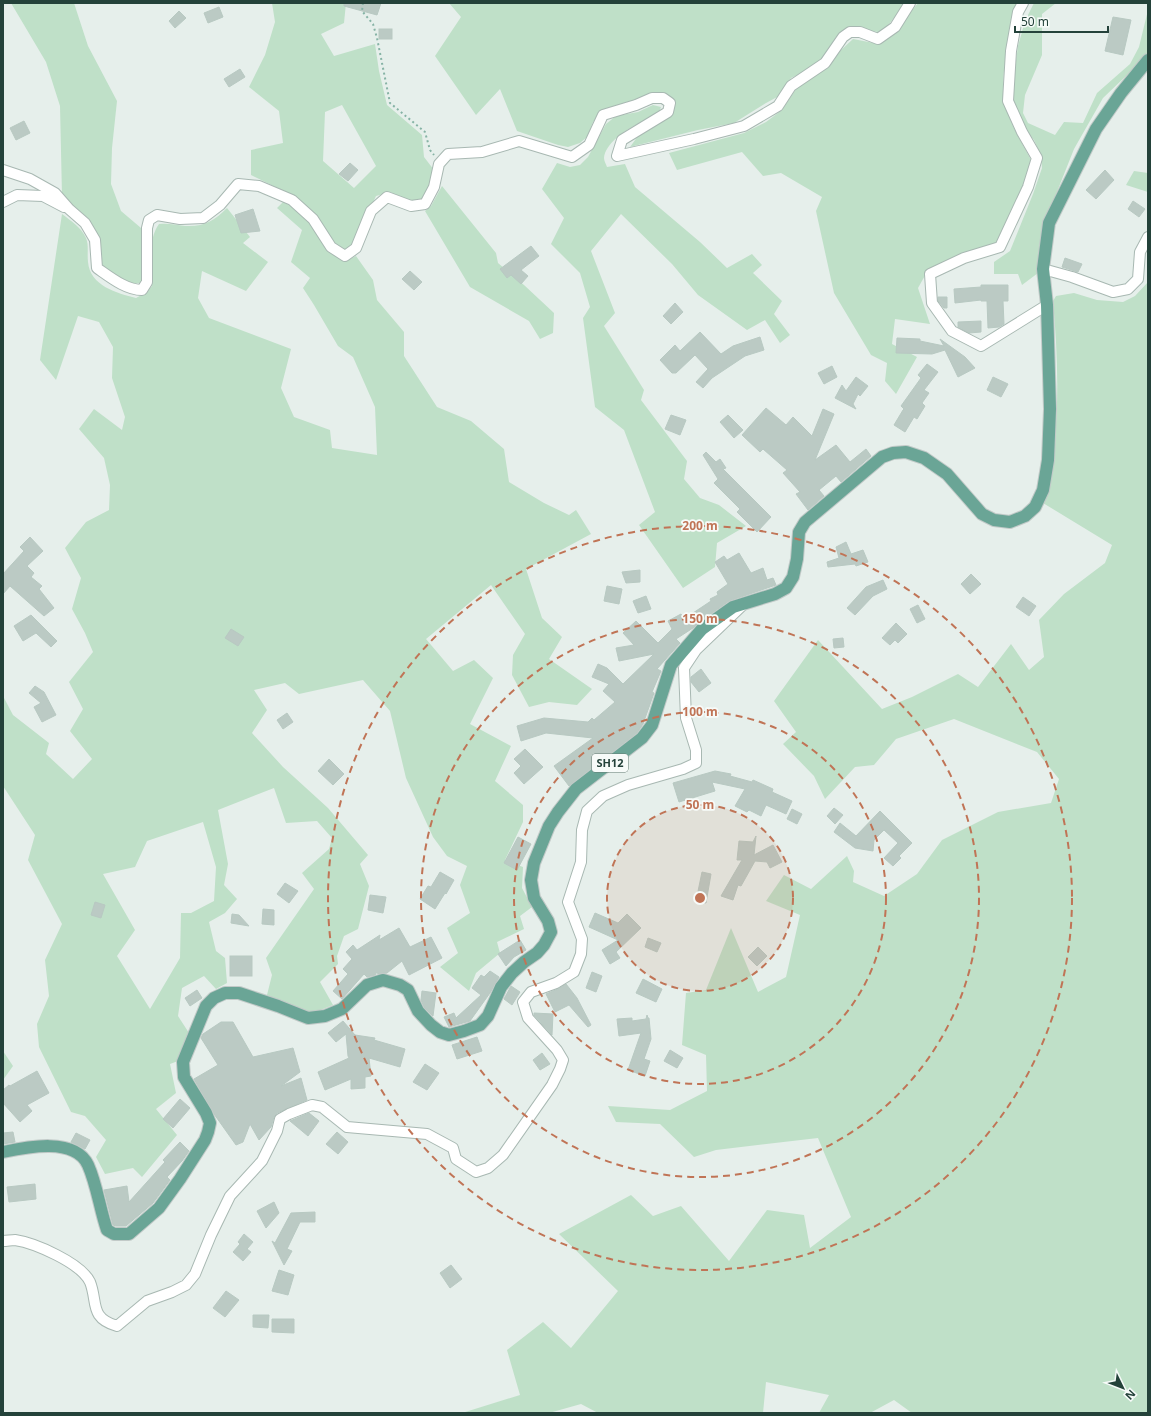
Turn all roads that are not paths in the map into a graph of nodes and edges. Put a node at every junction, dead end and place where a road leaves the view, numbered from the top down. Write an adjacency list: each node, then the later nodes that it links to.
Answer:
1 (910, 3): 6 (street)
2 (1023, 3): 9 (street)
3 (1148, 60): 8 (main road, SH12)
4 (3, 170): 6 (street)
5 (3, 202): 6 (street)
6 (69, 209)
7 (1148, 237): 8 (street)
8 (1043, 269): 9 (main road, SH12)
9 (1047, 306): 10 (main road, SH12)
10 (746, 602): 11 (main road, SH12); 12 (street)
11 (3, 1152)
12 (3, 1241)

